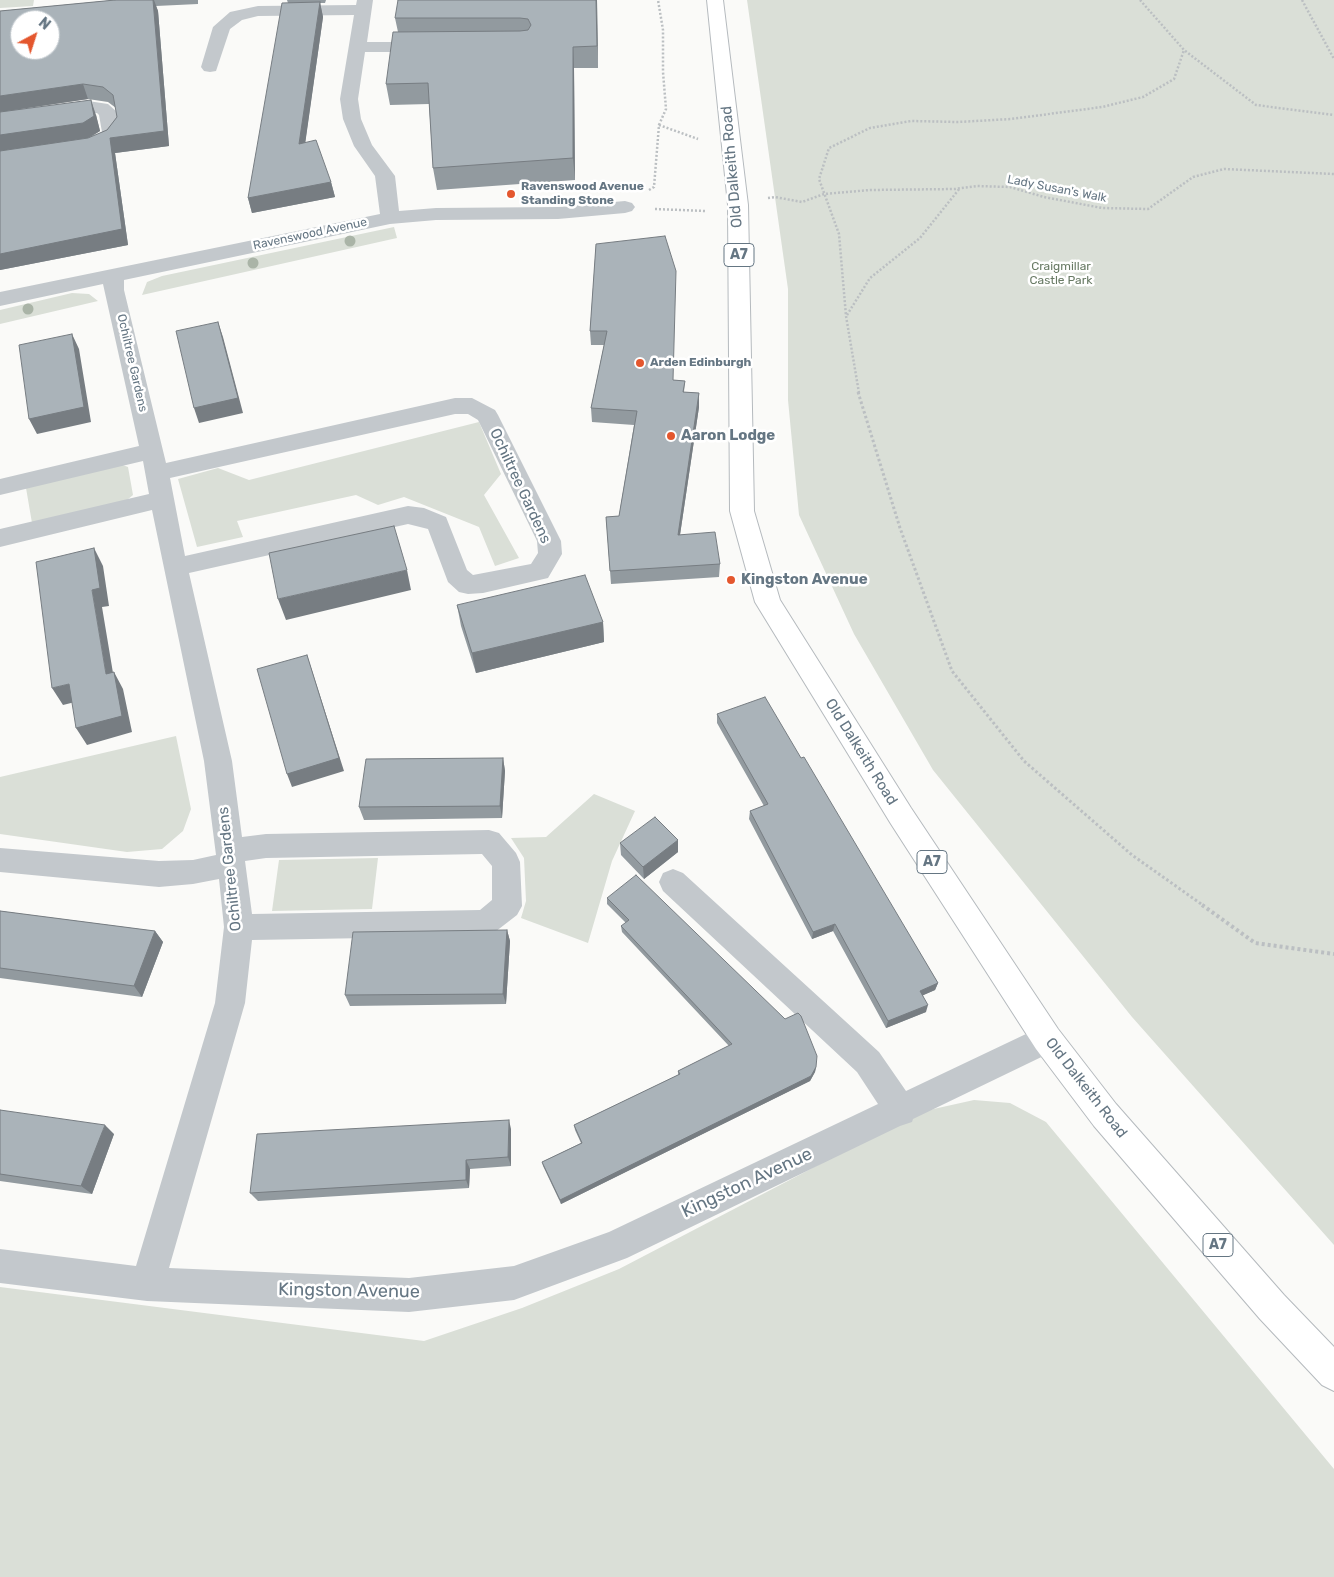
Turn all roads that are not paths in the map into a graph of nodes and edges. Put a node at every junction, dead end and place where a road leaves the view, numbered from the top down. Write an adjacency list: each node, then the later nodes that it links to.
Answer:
1 (715, 0): 20 (main road, Old Dalkeith Road / A7)
2 (364, 5): 4 (street); 5 (street)
3 (445, 46): 4 (street)
4 (357, 47): 9 (street)
5 (210, 67)
6 (0, 120): 7 (street)
7 (66, 149)
8 (625, 207): 9 (street, Ravenswood Avenue)
9 (390, 218): 10 (street, Ravenswood Avenue)
10 (113, 275): 11 (street, Ravenswood Avenue); 12 (street, Ochiltree Gardens)
11 (0, 298)
12 (157, 474): 13 (street, Ochiltree Gardens); 14 (street, Ochiltree Gardens); 15 (street, Ochiltree Gardens); 15 (street, Ochiltree Gardens)
13 (0, 487)
14 (0, 538)
15 (175, 567): 16 (street, Ochiltree Gardens)
16 (231, 858): 17 (street); 19 (street, Ochiltree Gardens); 19 (street)
17 (0, 860)
18 (673, 882): 21 (street)
19 (239, 927): 23 (street, Ochiltree Gardens)
20 (1047, 1039): 21 (street, Kingston Avenue); 24 (main road, Old Dalkeith Road / A7)
21 (901, 1110): 23 (street, Kingston Avenue)
22 (0, 1266): 23 (street, Kingston Avenue)
23 (147, 1284)
24 (1334, 1373)

